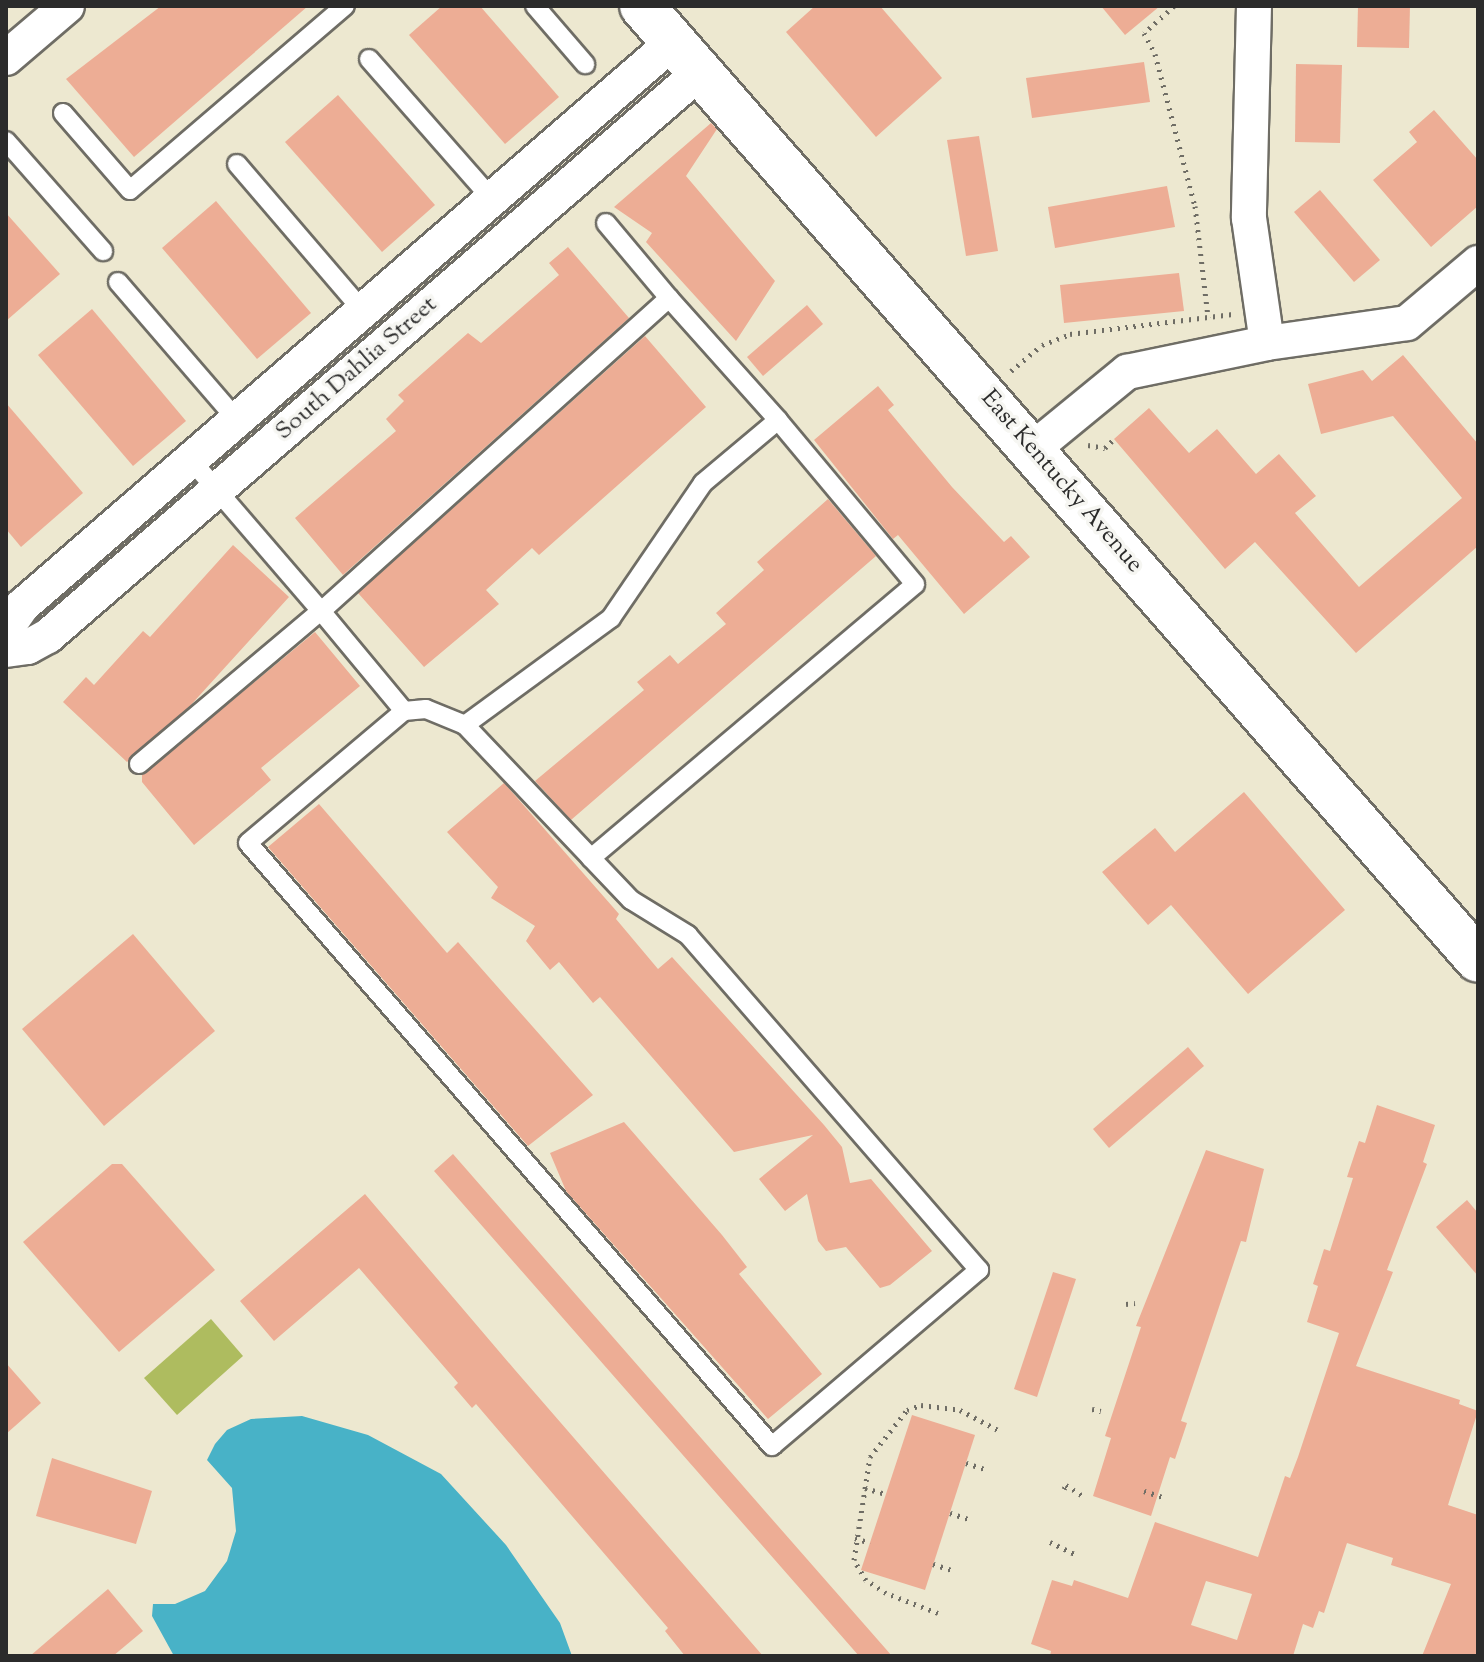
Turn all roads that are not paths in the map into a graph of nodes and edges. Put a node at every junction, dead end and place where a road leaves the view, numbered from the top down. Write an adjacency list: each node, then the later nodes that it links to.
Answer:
1 (67, 6): 7 (street)
2 (345, 6): 10 (lane)
3 (535, 6): 9 (lane)
4 (642, 6): 6 (street, East Kentucky Avenue)
5 (1254, 6): 20 (street)
6 (686, 57): 13 (street, South Dahlia Street); 23 (street, East Kentucky Avenue); 25 (street, South Dahlia Street)
7 (6, 58)
8 (369, 59): 13 (lane)
9 (585, 64)
10 (63, 113)
11 (6, 141): 15 (lane)
12 (237, 164): 19 (lane)
13 (492, 199): 19 (street, South Dahlia Street)
14 (606, 223): 18 (lane)
15 (103, 251)
16 (1478, 263): 20 (street)
17 (118, 282): 21 (lane)
18 (669, 298): 22 (lane); 26 (lane)
19 (363, 311): 21 (street, South Dahlia Street)
20 (1267, 343): 23 (street)
21 (237, 420): 24 (street, South Dahlia Street)
22 (778, 420): 30 (lane); 32 (lane)
23 (1033, 449): 33 (street, East Kentucky Avenue)
24 (191, 460): 25 (lane); 27 (street, South Dahlia Street)
25 (216, 491): 26 (lane); 28 (street, South Dahlia Street)
26 (321, 611): 29 (lane); 31 (lane)
27 (6, 629)
28 (6, 650)
29 (404, 711): 30 (lane); 32 (lane)
30 (465, 725): 32 (lane)
31 (139, 764)
32 (591, 858)
33 (1478, 960)

